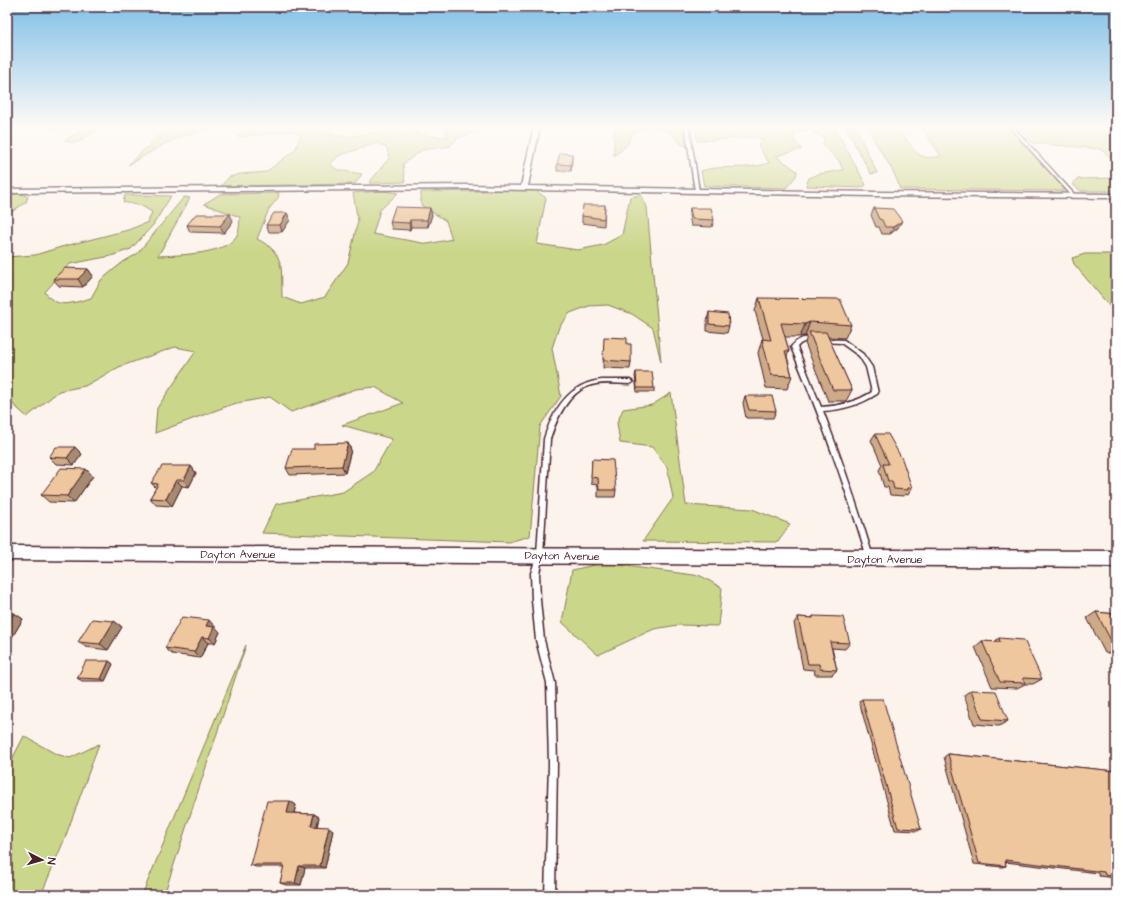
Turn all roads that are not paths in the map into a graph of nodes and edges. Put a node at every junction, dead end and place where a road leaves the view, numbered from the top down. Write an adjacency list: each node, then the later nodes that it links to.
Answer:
1 (528, 168): 4 (street)
2 (693, 168): 6 (lane)
3 (1048, 168): 7 (lane)
4 (524, 188): 5 (street); 6 (street)
5 (7, 191)
6 (697, 191): 7 (street)
7 (1074, 196): 8 (street)
8 (1116, 196)
9 (630, 382): 12 (lane)
10 (820, 409): 10 (lane); 13 (lane)
11 (7, 553): 12 (street, Dayton Avenue)
12 (540, 555): 13 (street, Dayton Avenue); 15 (lane)
13 (870, 559): 14 (street, Dayton Avenue)
14 (1116, 560)
15 (550, 895)

